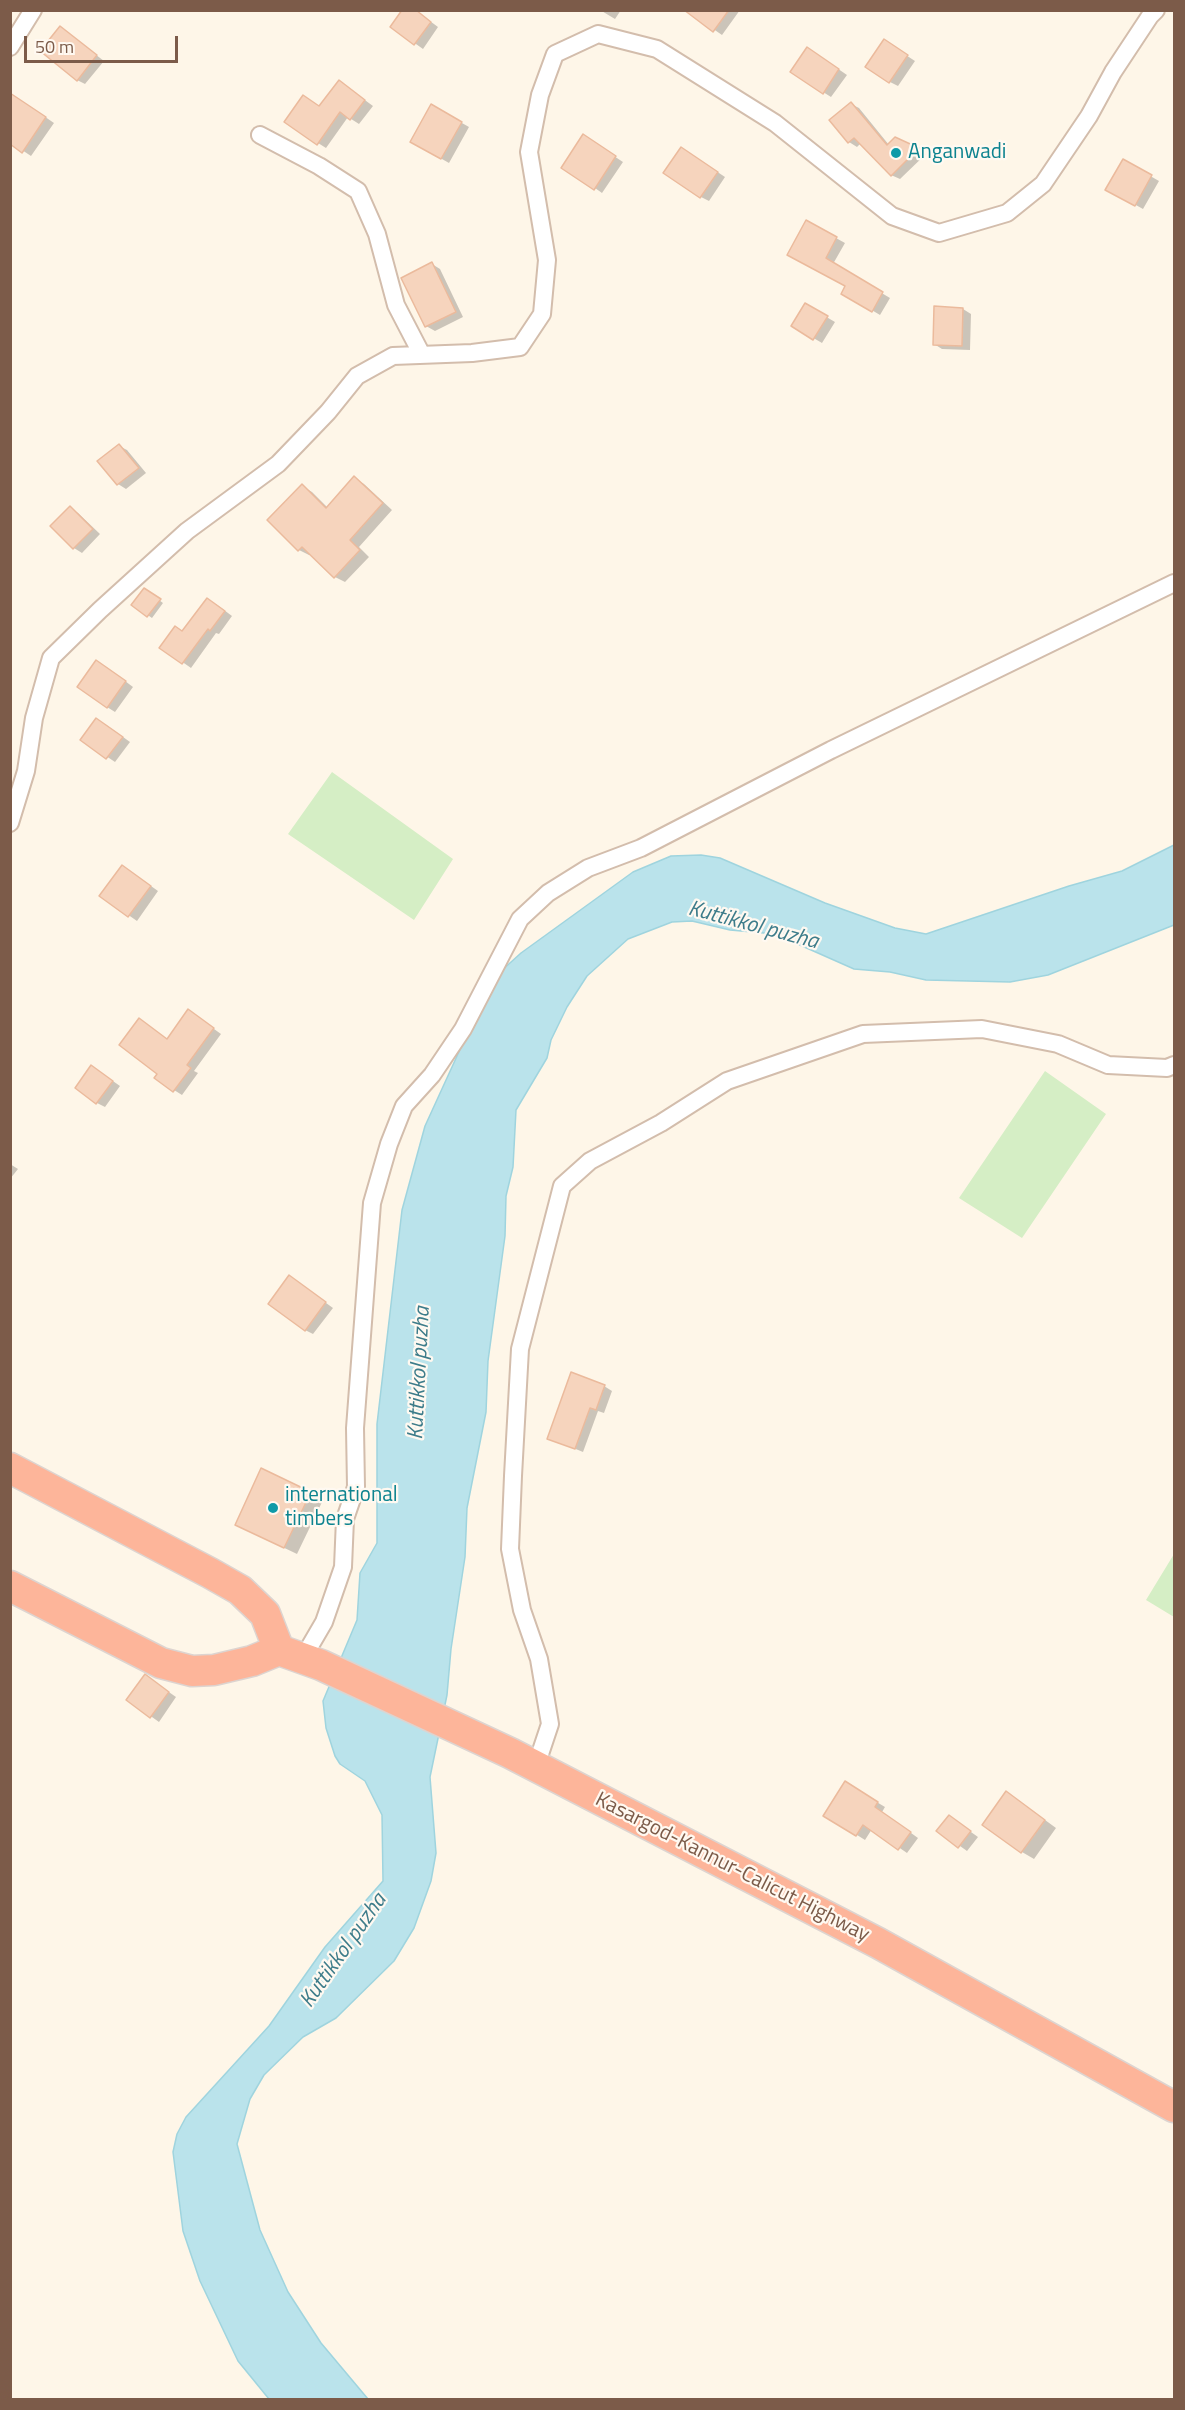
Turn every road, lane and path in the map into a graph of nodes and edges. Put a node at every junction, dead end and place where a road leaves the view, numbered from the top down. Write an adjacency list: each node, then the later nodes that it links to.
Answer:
1 (33, 10): 3 (street)
2 (1156, 10): 5 (street)
3 (12, 43)
4 (260, 135): 5 (street)
5 (422, 355): 7 (street)
6 (1174, 583): 11 (street)
7 (10, 823)
8 (1174, 1065): 12 (street)
9 (10, 1468): 11 (highway)
10 (10, 1586): 11 (highway)
11 (301, 1658): 12 (highway, Kasargod-Kannur-Calicut Highway)
12 (536, 1766): 13 (highway, Kasargod-Kannur-Calicut Highway)
13 (1174, 2107)

